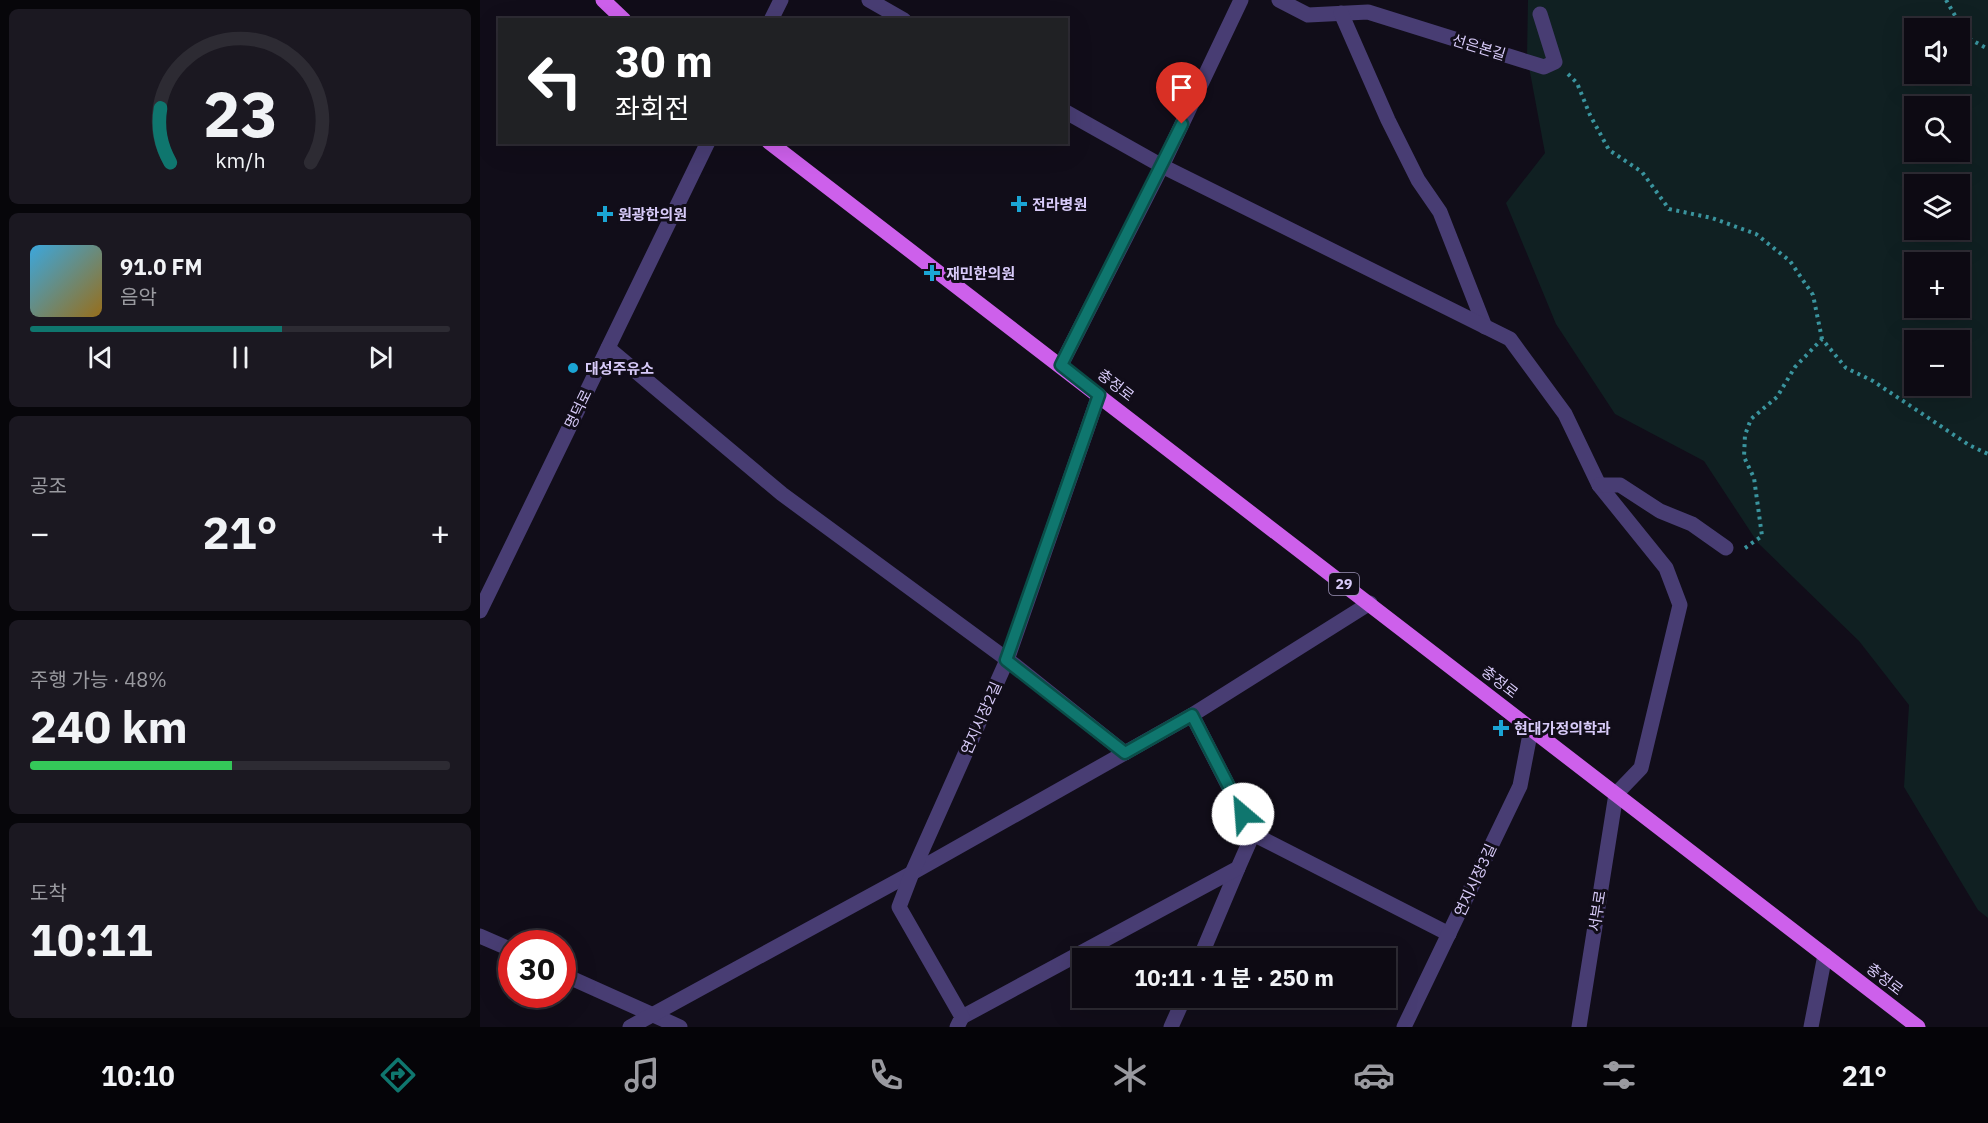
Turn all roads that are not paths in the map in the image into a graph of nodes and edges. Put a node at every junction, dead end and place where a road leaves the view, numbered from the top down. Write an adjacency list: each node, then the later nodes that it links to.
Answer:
1 (603, 0): 9 (main road)
2 (781, 0): 10 (street)
3 (869, 0): 11 (street)
4 (1241, 0): 15 (street)
5 (1279, 0): 7 (street, 선은본길)
6 (1371, 6): 7 (street, 선은본길); 8 (street, 선은본길)
7 (1331, 9): 16 (street)
8 (1540, 14)
9 (622, 18)
10 (772, 18)
11 (900, 18)
12 (1068, 113): 15 (street)
13 (707, 144): 17 (street, 명덕로)
14 (772, 144): 18 (main road, 충정로 / 29)
15 (1162, 166): 16 (street); 18 (street)
16 (1485, 327): 20 (street)
17 (608, 348): 23 (street, 명덕로); 24 (street)
18 (1061, 365): 19 (main road, 충정로 / 29)
19 (1099, 395): 22 (main road, 충정로 / 29); 24 (street, 연지시장2길)
20 (1599, 485): 21 (street); 28 (street)
21 (1726, 548)
22 (1370, 603): 25 (street); 26 (main road, 충정로 / 29)
23 (480, 611)
24 (1006, 660): 27 (street); 31 (street, 연지시장2길)
25 (1192, 715): 27 (street); 29 (street)
26 (1531, 729): 28 (main road, 충정로 / 29); 32 (street, 연지시장3길)
27 (1125, 753): 31 (street)
28 (1616, 794): 36 (main road, 충정로 / 29); 45 (street, 서부로)
29 (1253, 834): 30 (street); 32 (street)
30 (1238, 868): 35 (street); 40 (street)
31 (912, 873): 39 (street); 40 (street, 연지시장2길)
32 (1449, 934): 44 (street, 연지시장3길)
33 (480, 936): 34 (street)
34 (498, 944)
35 (1204, 948)
36 (1825, 955): 46 (street); 47 (main road, 충정로 / 29)
37 (576, 980): 39 (street)
38 (1180, 1008): 43 (street)
39 (652, 1015): 41 (street); 42 (street)
40 (959, 1022)
41 (630, 1027)
42 (680, 1027)
43 (1171, 1027)
44 (1404, 1027)
45 (1578, 1027)
46 (1811, 1027)
47 (1918, 1027)

